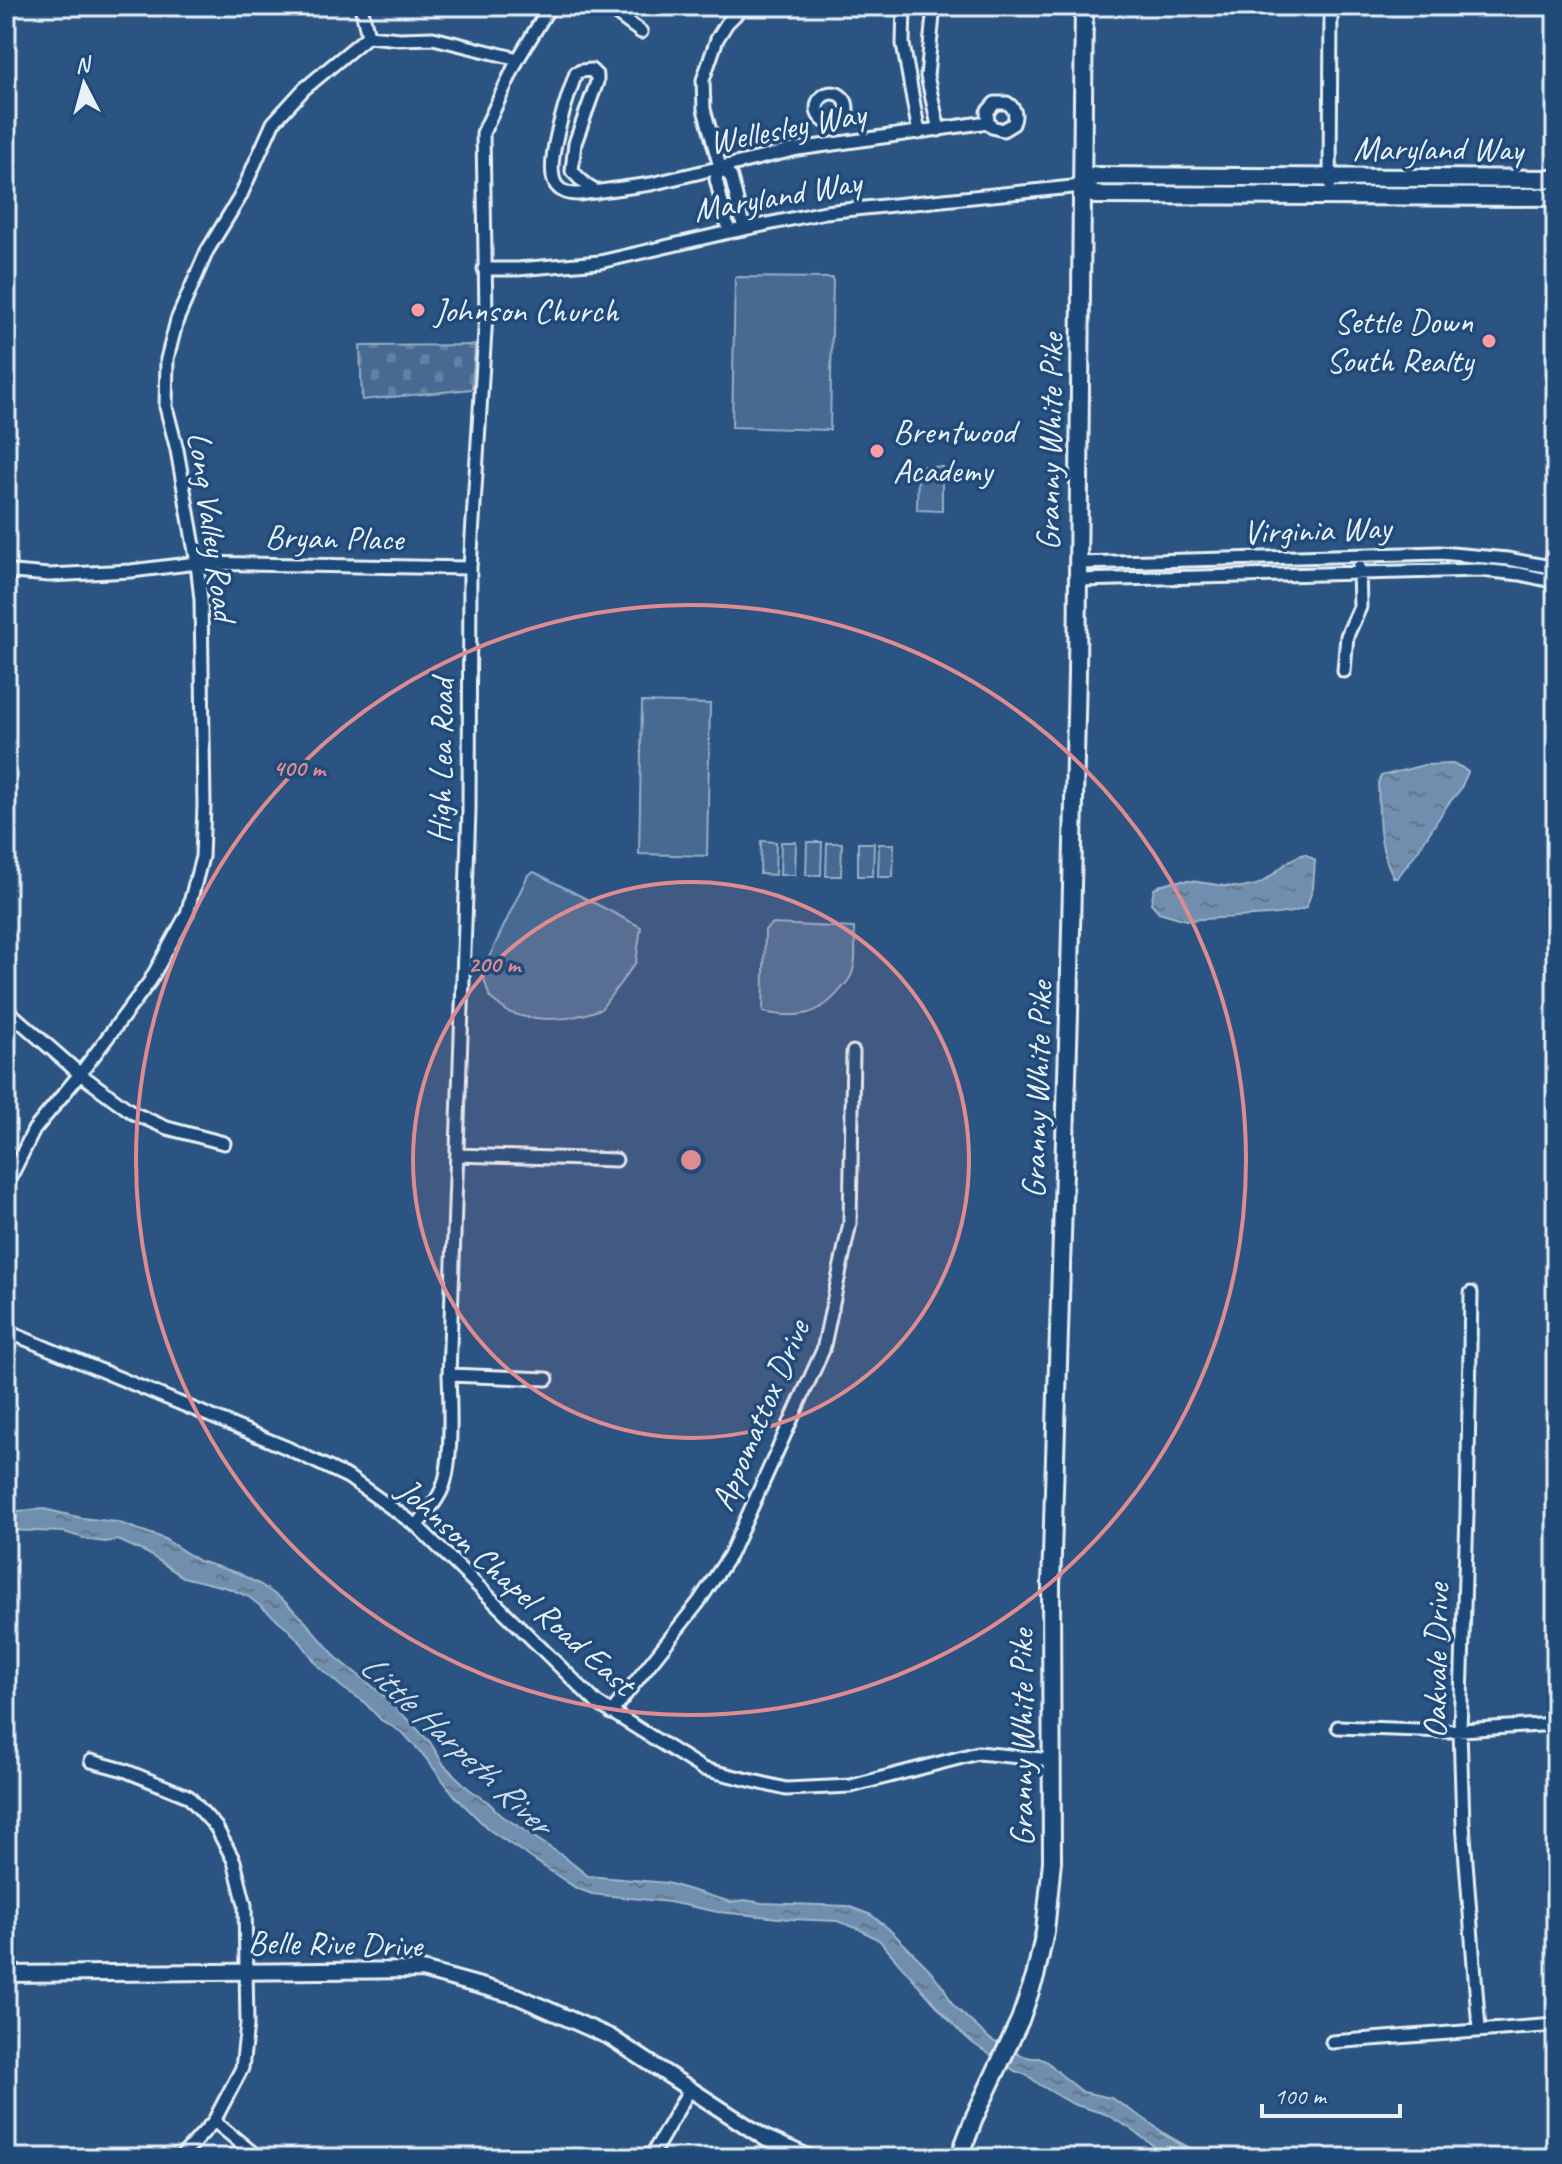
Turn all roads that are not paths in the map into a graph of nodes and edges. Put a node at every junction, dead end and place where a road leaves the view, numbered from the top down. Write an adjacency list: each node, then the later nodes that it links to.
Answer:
1 (361, 6): 10 (street)
2 (550, 6): 11 (street, High Lea Road)
3 (606, 6): 9 (street)
4 (744, 6): 18 (street)
5 (904, 6): 15 (street)
6 (934, 6): 14 (street)
7 (1084, 6): 22 (main road, Granny White Pike)
8 (1331, 6): 20 (street)
9 (641, 32)
10 (368, 36): 11 (street); 31 (street, Long Valley Road)
11 (518, 59): 28 (street, High Lea Road)
12 (988, 122): 14 (street, Wellesley Way)
13 (835, 123): 16 (street)
14 (939, 130): 15 (street, Wellesley Way)
15 (919, 133): 16 (street, Wellesley Way)
16 (838, 143): 18 (street, Wellesley Way)
17 (554, 155): 19 (street); 19 (street, Wellesley Way); 23 (street, Wellesley Way)
18 (720, 167): 23 (street, Wellesley Way); 26 (street); 27 (street)
19 (572, 171): 23 (street)
20 (1329, 177): 21 (main road, Maryland Way); 22 (main road, Maryland Way); 24 (street)
21 (1556, 179)
22 (1082, 186): 24 (main road, Maryland Way); 26 (street, Maryland Way); 35 (main road, Granny White Pike)
23 (597, 192)
24 (1330, 196): 25 (main road, Maryland Way)
25 (1556, 197)
26 (744, 229): 27 (street, Maryland Way)
27 (729, 232): 28 (street, Maryland Way)
28 (484, 269): 32 (street, High Lea Road)
29 (1556, 545): 33 (street)
30 (1359, 556): 33 (street, Virginia Way); 35 (street, Virginia Way); 36 (street)
31 (197, 563): 32 (street, Bryan Place); 34 (street, Bryan Place); 41 (street, Long Valley Road)
32 (470, 568): 43 (street, High Lea Road)
33 (1553, 568): 37 (street)
34 (6, 570)
35 (1078, 572): 36 (street, Virginia Way); 55 (main road, Granny White Pike)
36 (1360, 572): 37 (street, Virginia Way); 38 (street)
37 (1551, 581)
38 (1344, 671)
39 (6, 1009): 41 (street)
40 (853, 1052): 51 (street, Appomattox Drive)
41 (80, 1074): 42 (street); 45 (street, Long Valley Road)
42 (224, 1143)
43 (457, 1155): 44 (street); 48 (street, High Lea Road)
44 (616, 1160)
45 (6, 1186)
46 (1471, 1293): 54 (street, Oakvale Drive)
47 (6, 1331): 50 (street, Johnson Chapel Road East)
48 (449, 1375): 49 (street); 50 (street, High Lea Road)
49 (547, 1379)
50 (417, 1526): 51 (street, Johnson Chapel Road East)
51 (611, 1713): 55 (street, Johnson Chapel Road East)
52 (1556, 1724): 54 (street)
53 (1338, 1727): 54 (street)
54 (1460, 1730): 60 (street, Oakvale Drive)
55 (1052, 1760): 68 (main road, Granny White Pike)
56 (91, 1761): 57 (street)
57 (245, 1971): 58 (street, Belle Rive Drive); 62 (street, Belle Rive Drive); 63 (street)
58 (6, 1974)
59 (1556, 2025): 60 (street)
60 (1479, 2029): 61 (street)
61 (1332, 2042)
62 (690, 2089): 66 (street); 67 (street, Belle Rive Drive)
63 (214, 2121): 64 (street); 65 (street)
64 (180, 2158)
65 (259, 2158)
66 (650, 2158)
67 (810, 2158)
68 (959, 2158)

